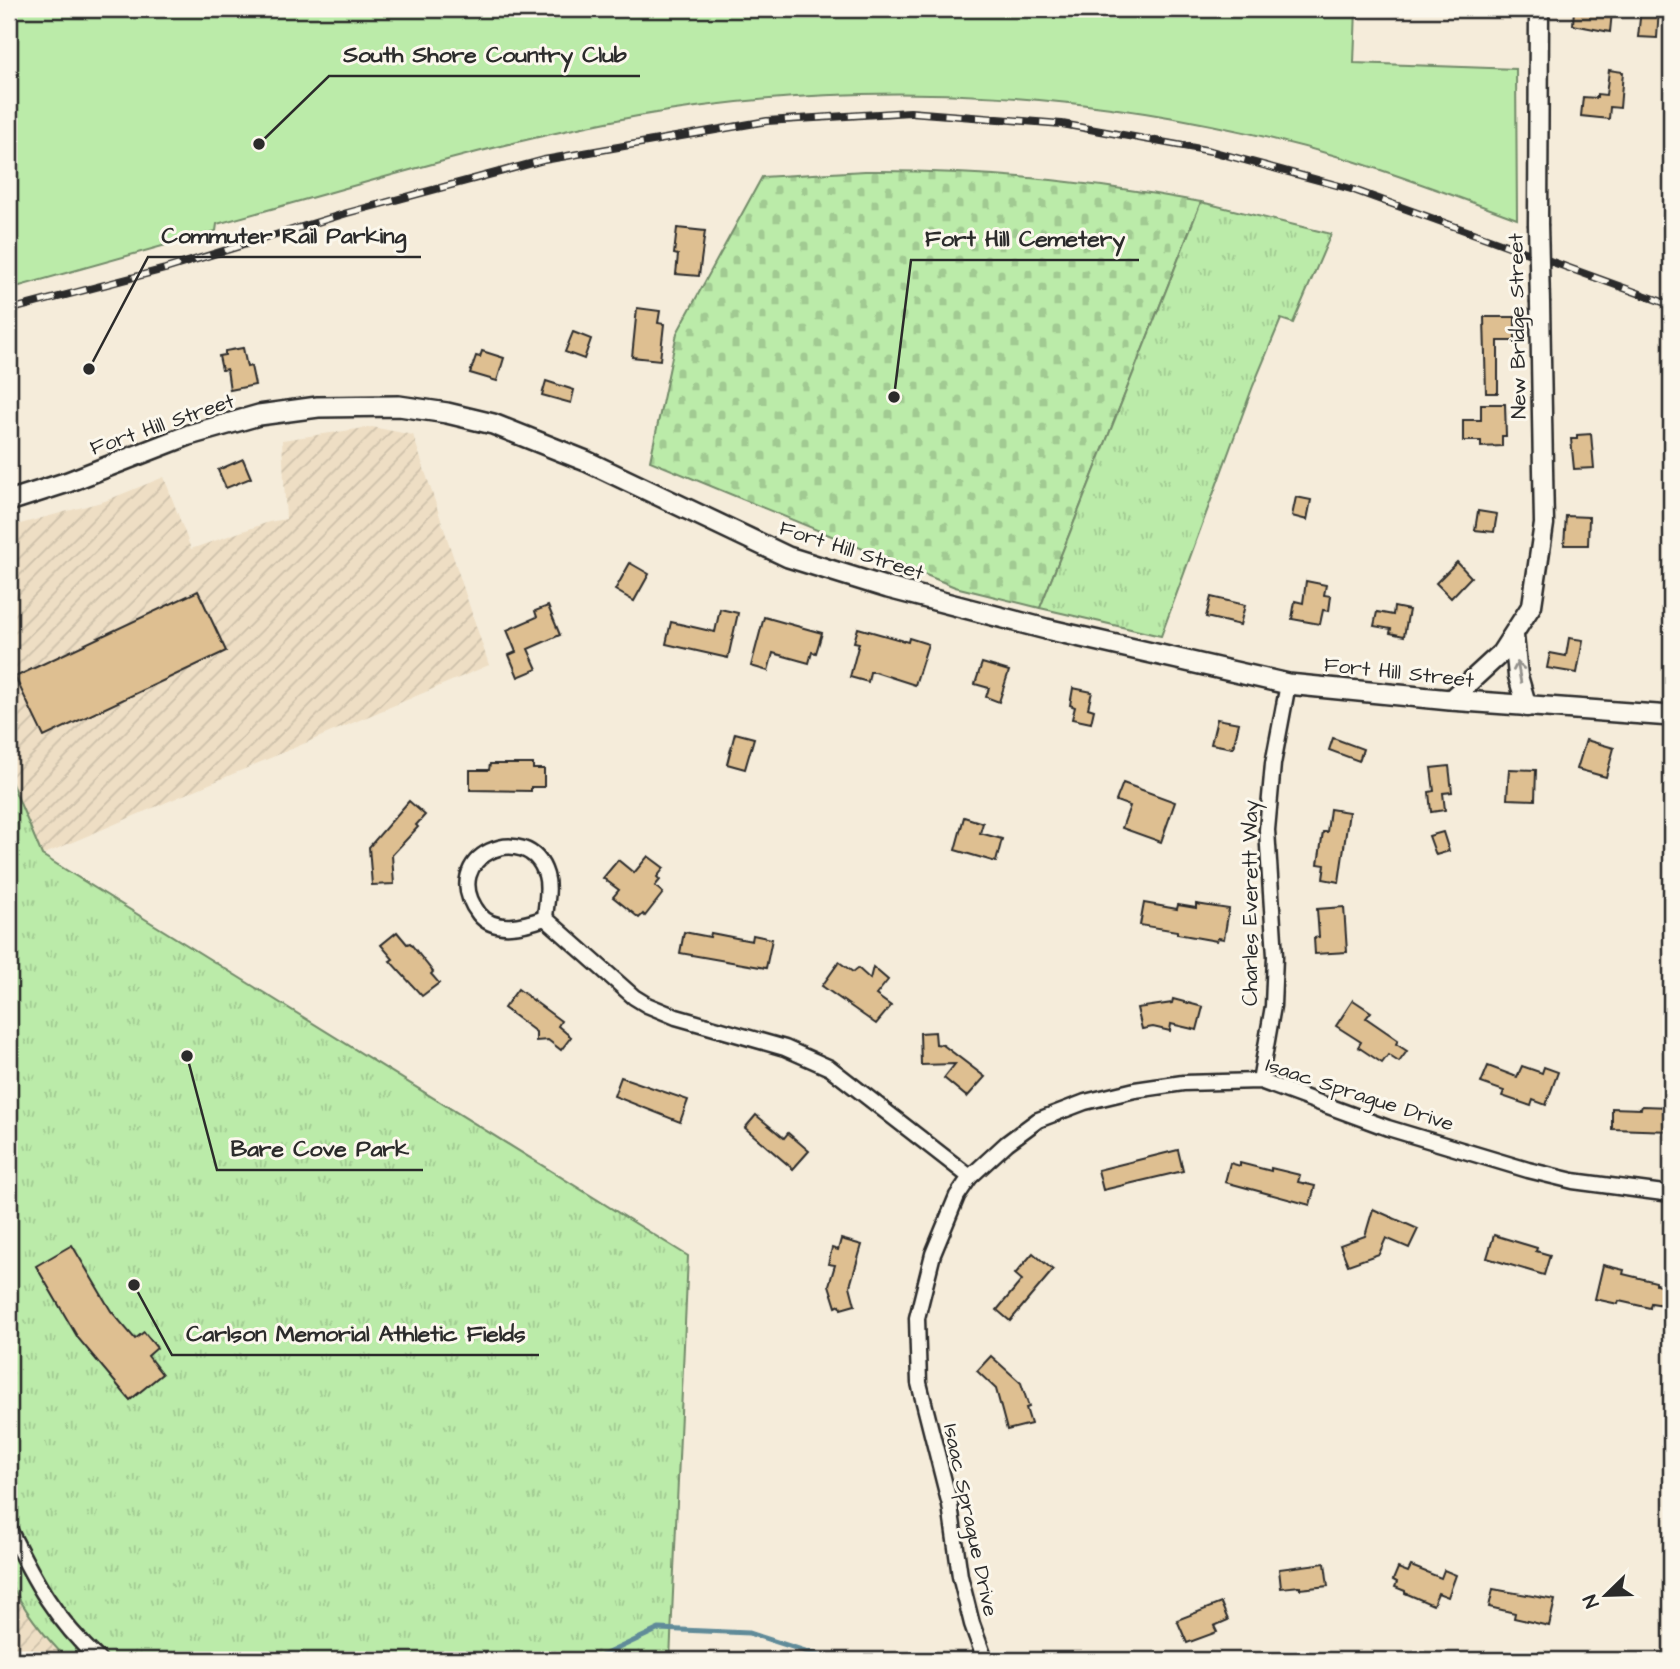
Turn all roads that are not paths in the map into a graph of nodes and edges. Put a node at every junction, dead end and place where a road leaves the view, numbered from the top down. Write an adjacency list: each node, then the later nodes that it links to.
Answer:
1 (1539, 9): 3 (street, New Bridge Street, bridge)
2 (9, 501): 4 (main road, Fort Hill Street)
3 (1514, 636): 5 (street, New Bridge Street); 6 (street, one-way to 3)
4 (1288, 684): 5 (main road, Fort Hill Street); 9 (street, Charles Everett Way)
5 (1450, 701): 6 (main road, Fort Hill Street)
6 (1527, 707): 7 (main road, Fort Hill Street)
7 (1671, 716)
8 (545, 918): 8 (street); 10 (street)
9 (1260, 1080): 10 (street, Isaac Sprague Drive); 11 (street, Isaac Sprague Drive)
10 (970, 1177): 14 (street, Isaac Sprague Drive)
11 (1671, 1194)
12 (9, 1529): 13 (street)
13 (99, 1660)
14 (985, 1660)

